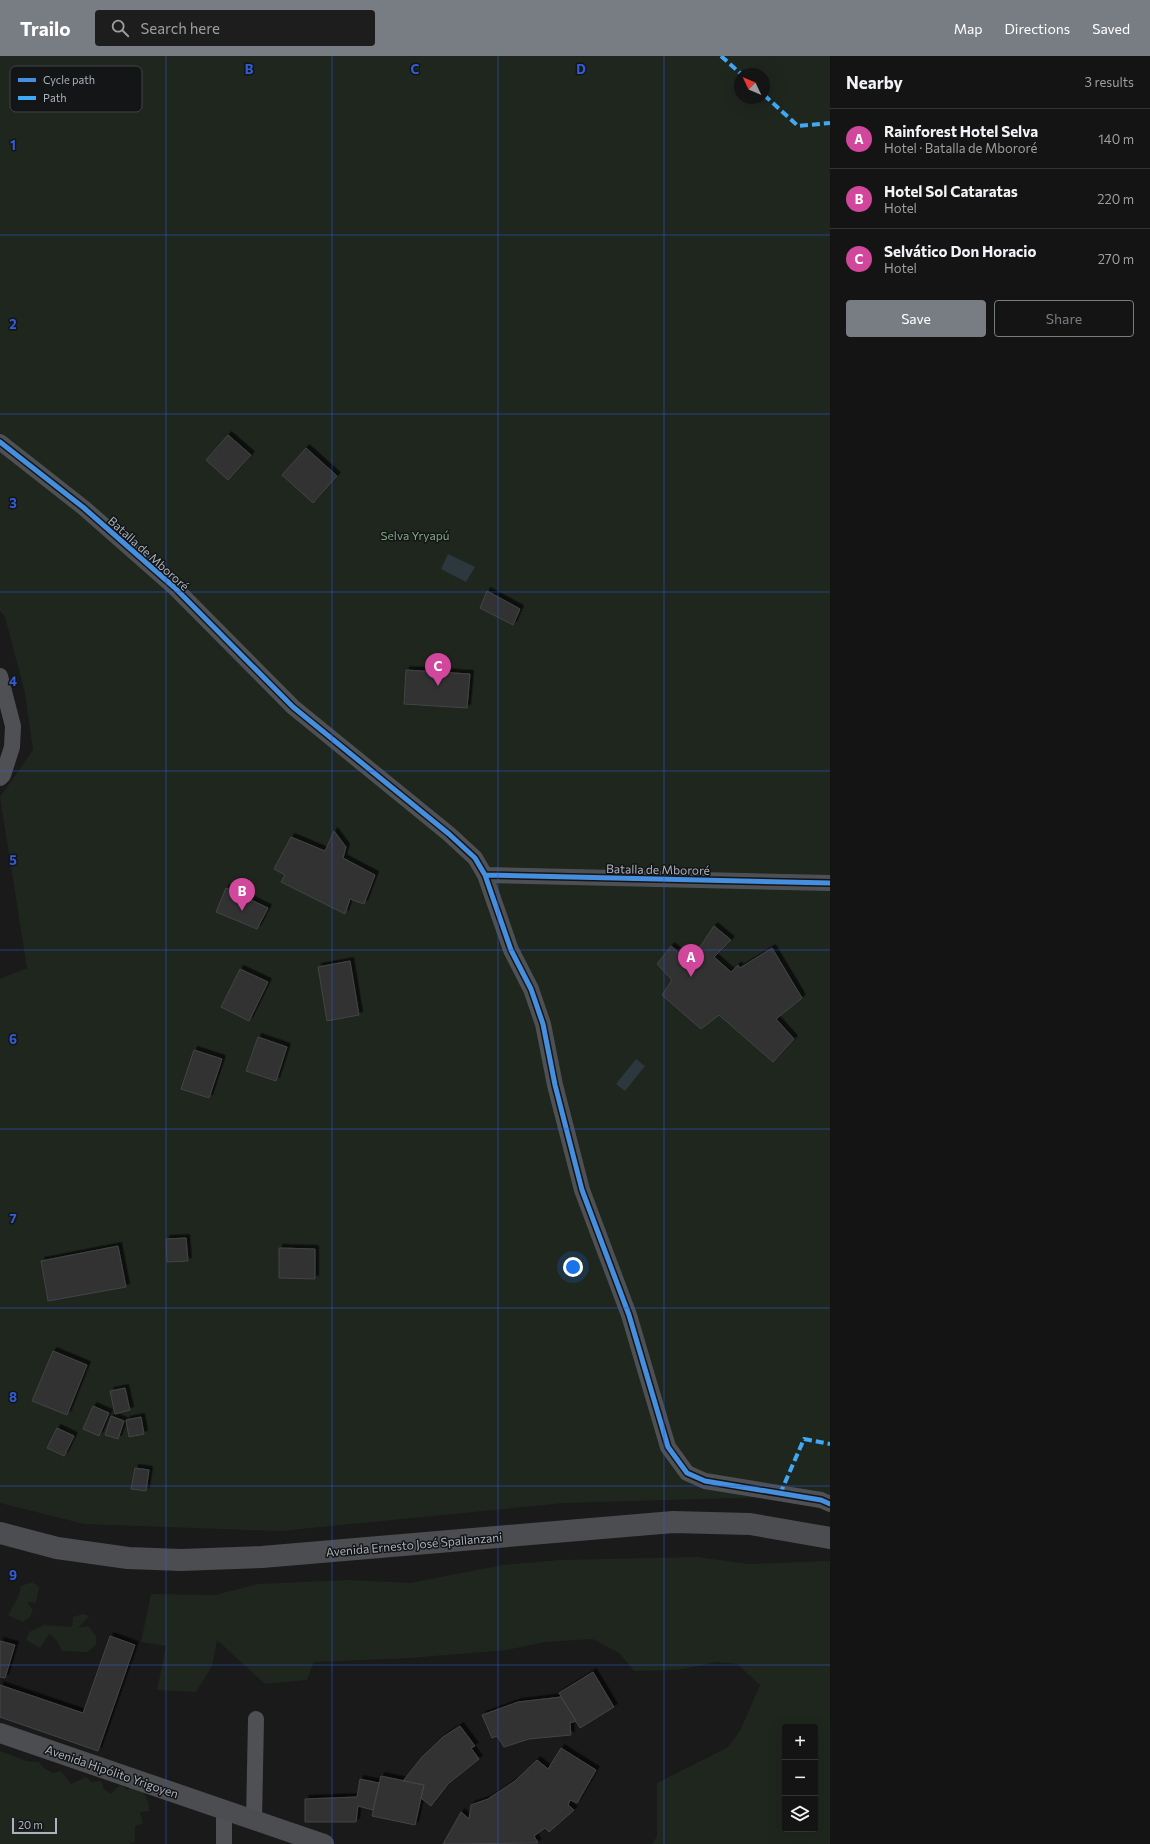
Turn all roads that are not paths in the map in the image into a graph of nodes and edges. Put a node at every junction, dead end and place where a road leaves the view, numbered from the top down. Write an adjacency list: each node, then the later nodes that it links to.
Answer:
1 (0, 442): 4 (street, Batalla de Mbororé)
2 (0, 676): 3 (street)
3 (0, 778)
4 (486, 875): 5 (street, Batalla de Mbororé); 6 (street, Batalla de Mbororé)
5 (830, 883)
6 (830, 1504)
7 (0, 1533): 8 (highway, Avenida Ernesto José Spallanzani)
8 (830, 1538)
9 (256, 1719): 12 (street)
10 (0, 1733): 11 (main road, Avenida Hipólito Yrigoyen)
11 (224, 1810): 12 (main road, Avenida Hipólito Yrigoyen); 14 (street)
12 (254, 1820): 13 (main road, Avenida Hipólito Yrigoyen)
13 (295, 1839): 15 (main road, Avenida Hipólito Yrigoyen)
14 (224, 1844)
15 (324, 1844)

